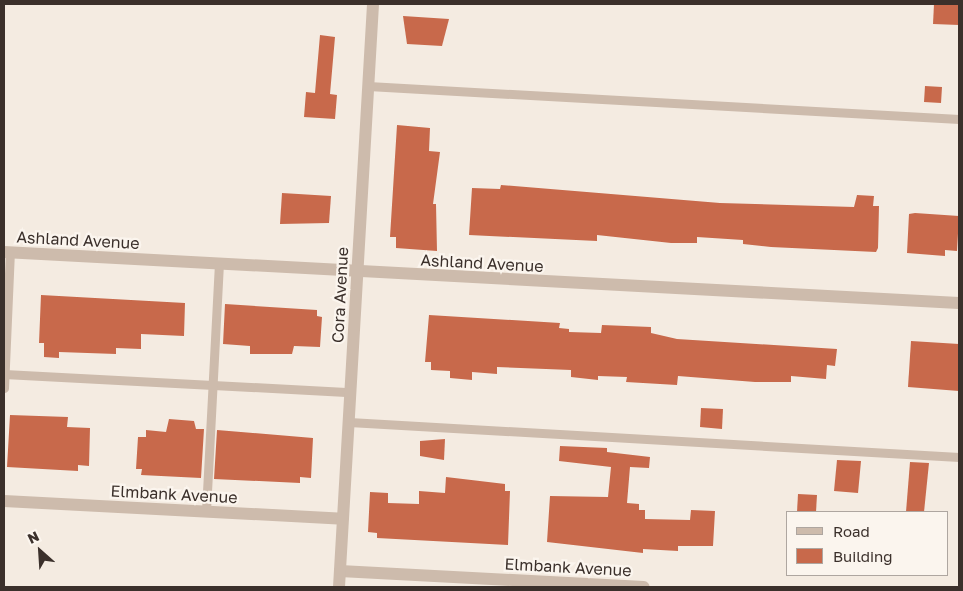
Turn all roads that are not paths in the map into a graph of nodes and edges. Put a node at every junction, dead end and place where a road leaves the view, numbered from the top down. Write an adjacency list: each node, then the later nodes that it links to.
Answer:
1 (373, 4): 2 (street, Cora Avenue)
2 (368, 86): 3 (lane); 6 (street, Cora Avenue)
3 (959, 119)
4 (7, 252): 5 (street, Ashland Avenue); 8 (lane)
5 (219, 265): 6 (street, Ashland Avenue); 9 (lane)
6 (358, 273): 7 (street, Ashland Avenue); 11 (street, Cora Avenue)
7 (959, 303)
8 (4, 374): 9 (lane); 10 (lane)
9 (212, 385): 11 (lane); 15 (lane)
10 (4, 388)
11 (351, 392): 12 (street, Cora Avenue)
12 (349, 422): 13 (lane); 16 (street, Cora Avenue)
13 (959, 457)
14 (4, 501): 15 (street, Elmbank Avenue)
15 (206, 511): 16 (street, Elmbank Avenue)
16 (344, 519): 17 (street, Cora Avenue)
17 (340, 571): 18 (street, Cora Avenue); 19 (street, Elmbank Avenue)
18 (340, 587)
19 (644, 587)

